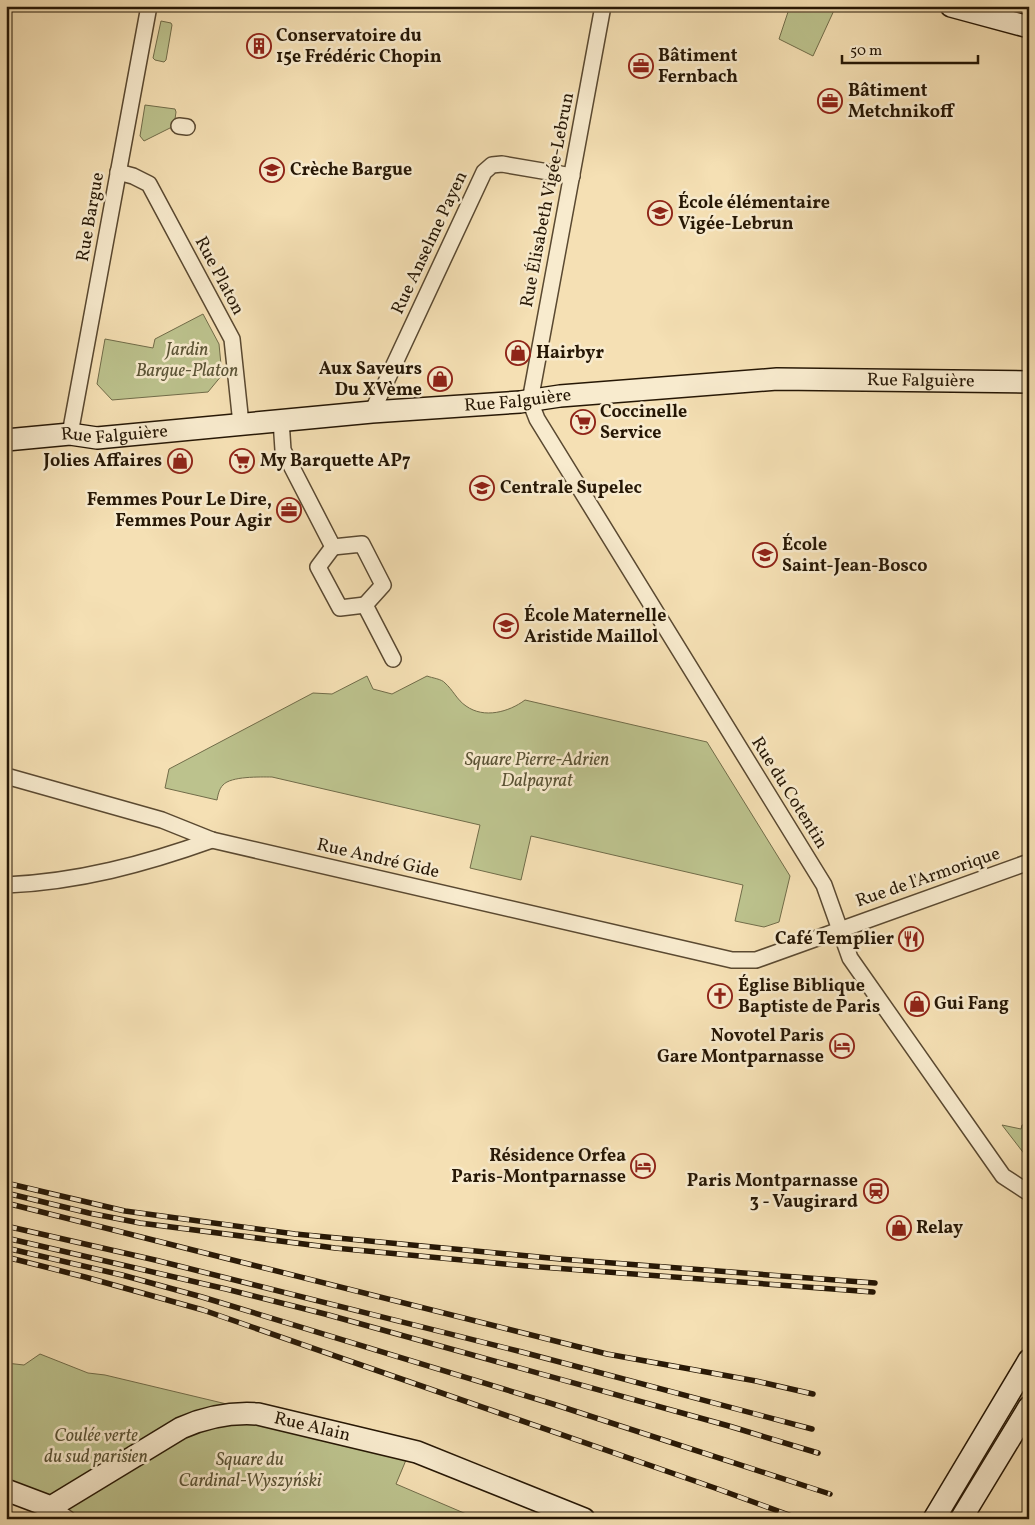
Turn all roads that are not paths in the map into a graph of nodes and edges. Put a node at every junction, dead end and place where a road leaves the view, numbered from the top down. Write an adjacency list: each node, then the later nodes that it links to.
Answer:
1 (148, 6): 5 (street, Rue Bargue)
2 (603, 6): 6 (street, Rue Élisabeth Vigée-Lebrun)
3 (951, 6): 4 (street)
4 (1029, 27)
5 (118, 172): 11 (street, Rue Platon); 12 (street, Rue Bargue)
6 (572, 176): 8 (street, Rue Élisabeth Vigée-Lebrun); 9 (street, Rue Anselme Payen)
7 (1029, 382): 8 (street, Rue Falguière)
8 (530, 400): 9 (street, Rue Falguière); 21 (street, Rue du Cotentin)
9 (372, 412): 10 (street, Rue Falguière)
10 (281, 420): 11 (street, Rue Falguière); 14 (street)
11 (241, 424): 12 (street, Rue Falguière)
12 (70, 434): 13 (street, Rue Falguière)
13 (6, 440)
14 (333, 547): 15 (street); 15 (street)
15 (365, 605): 16 (street)
16 (393, 659)
17 (6, 776): 18 (street, Rue André Gide)
18 (212, 840): 20 (street); 22 (street, Rue André Gide)
19 (1029, 862): 21 (street, Rue de l'Armorique)
20 (6, 885)
21 (840, 929): 22 (street, Rue de l'Armorique); 23 (street, Rue du Cotentin)
22 (746, 961)
23 (1029, 1192)
24 (1029, 1360): 29 (street)
25 (1029, 1407): 30 (street)
26 (6, 1490): 27 (street)
27 (56, 1515): 28 (street, Rue Alain)
28 (572, 1517)
29 (934, 1519)
30 (961, 1519)

